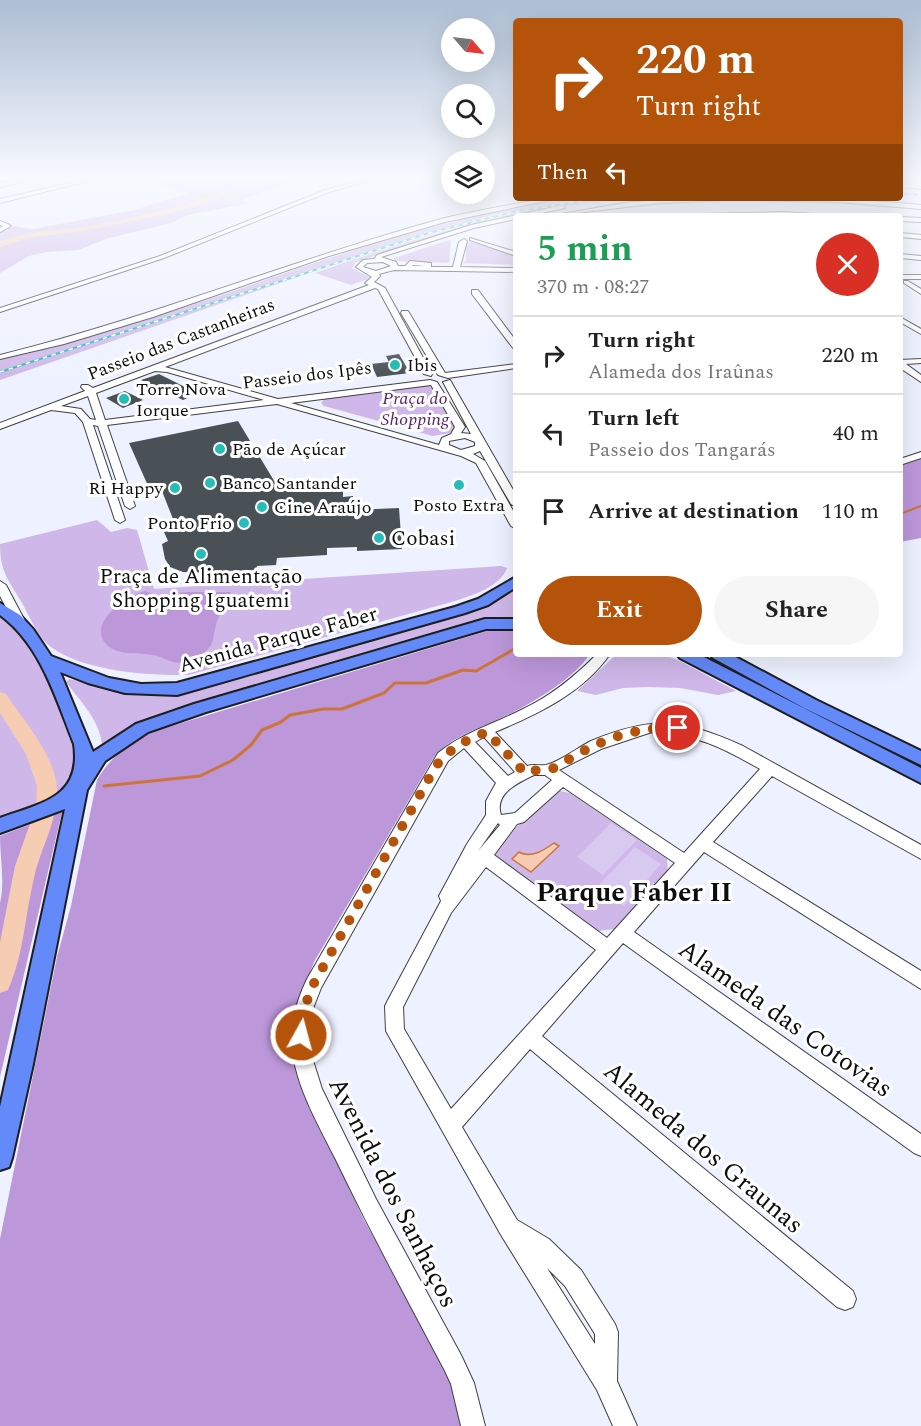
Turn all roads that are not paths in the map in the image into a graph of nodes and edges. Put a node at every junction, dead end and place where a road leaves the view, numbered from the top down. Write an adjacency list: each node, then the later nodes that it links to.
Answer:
1 (188, 247): 23 (street)
2 (355, 247): 27 (street)
3 (411, 247): 12 (street)
4 (419, 247): 13 (street)
5 (461, 247): 14 (street)
6 (493, 247): 8 (street)
7 (513, 247): 8 (street)
8 (504, 250): 9 (street)
9 (513, 253)
10 (903, 256): 11 (street)
11 (921, 258)
12 (376, 260): 13 (street); 16 (street)
13 (391, 266): 14 (street); 16 (street); 20 (street)
14 (457, 267): 15 (street)
15 (513, 268)
16 (366, 272): 20 (street)
17 (921, 279): 18 (street)
18 (903, 280)
19 (903, 281): 22 (street)
20 (376, 284): 30 (street); 35 (street); 36 (street)
21 (475, 292): 26 (street)
22 (921, 292)
23 (0, 310)
24 (903, 321): 25 (street)
25 (921, 332)
26 (513, 342)
27 (0, 357)
28 (921, 361): 29 (street)
29 (903, 363)
30 (162, 364): 38 (street); 39 (street); 41 (street)
31 (903, 365): 37 (street)
32 (513, 367): 33 (street)
33 (504, 371): 34 (street); 35 (street)
34 (513, 372)
35 (447, 377): 36 (street); 53 (street)
36 (430, 379): 40 (street, Passeio dos Ipês); 44 (street, Passeio dos Ipês); 52 (street)
37 (921, 379)
38 (235, 390): 41 (street); 45 (street)
39 (90, 392): 42 (street); 42 (street); 49 (street)
40 (328, 395): 44 (street, Passeio dos Ipês); 46 (street)
41 (248, 396): 43 (street, Passeio dos Ipês); 43 (street); 43 (street, Passeio dos Ipês); 45 (street, Passeio dos Ipês)
42 (62, 398): 47 (street); 48 (street)
43 (277, 398): 44 (street); 44 (street, Passeio dos Ipês)
44 (301, 399): 46 (street); 54 (street)
45 (223, 404): 49 (street, Passeio dos Ipês)
46 (325, 409): 52 (street)
47 (43, 410): 50 (street, Passeio dos Ipês); 51 (street)
48 (0, 420)
49 (100, 420): 50 (street, Passeio dos Ipês); 59 (street)
50 (86, 421): 60 (street)
51 (0, 426)
52 (450, 437): 53 (street); 54 (street)
53 (481, 442): 55 (street); 58 (street)
54 (450, 451): 55 (street)
55 (462, 453): 61 (street)
56 (921, 455): 57 (street)
57 (903, 461)
58 (513, 499)
59 (130, 506)
60 (120, 520)
61 (513, 521)
62 (513, 583): 70 (main road, Avenida Parque Faber)
63 (0, 585): 65 (street)
64 (0, 608): 65 (main road)
65 (19, 621): 70 (main road)
66 (513, 624): 81 (main road, Avenida Parque Faber)
67 (598, 657): 72 (street, Avenida dos Sanhaços)
68 (691, 657): 71 (main road)
69 (723, 657): 71 (main road)
70 (45, 660): 81 (main road)
71 (806, 710): 74 (main road); 78 (main road)
72 (487, 732): 73 (street, Avenida dos Sanhaços); 77 (street)
73 (465, 740): 80 (street); 98 (street, Avenida dos Sanhaços)
74 (921, 759)
75 (769, 769): 76 (street); 85 (street); 86 (street)
76 (548, 770): 77 (street); 79 (street)
77 (525, 773): 80 (street)
78 (921, 776)
79 (561, 780): 83 (street); 88 (street)
80 (506, 784): 82 (street)
81 (75, 790): 84 (main road); 96 (main road)
82 (494, 816): 83 (street); 89 (street)
83 (512, 820): 87 (street)
84 (0, 826)
85 (703, 844): 88 (street); 92 (street)
86 (921, 853)
87 (483, 856): 89 (street); 91 (street)
88 (685, 862): 90 (street)
89 (445, 908): 94 (street)
90 (622, 933): 91 (street); 95 (street, Alameda das Cotovias)
91 (607, 948): 93 (street)
92 (921, 981)
93 (529, 1037): 94 (street); 97 (street, Alameda dos Graunas)
94 (449, 1126): 99 (street)
95 (921, 1146)
96 (0, 1158)
97 (845, 1299)
98 (473, 1426)
99 (625, 1426)

